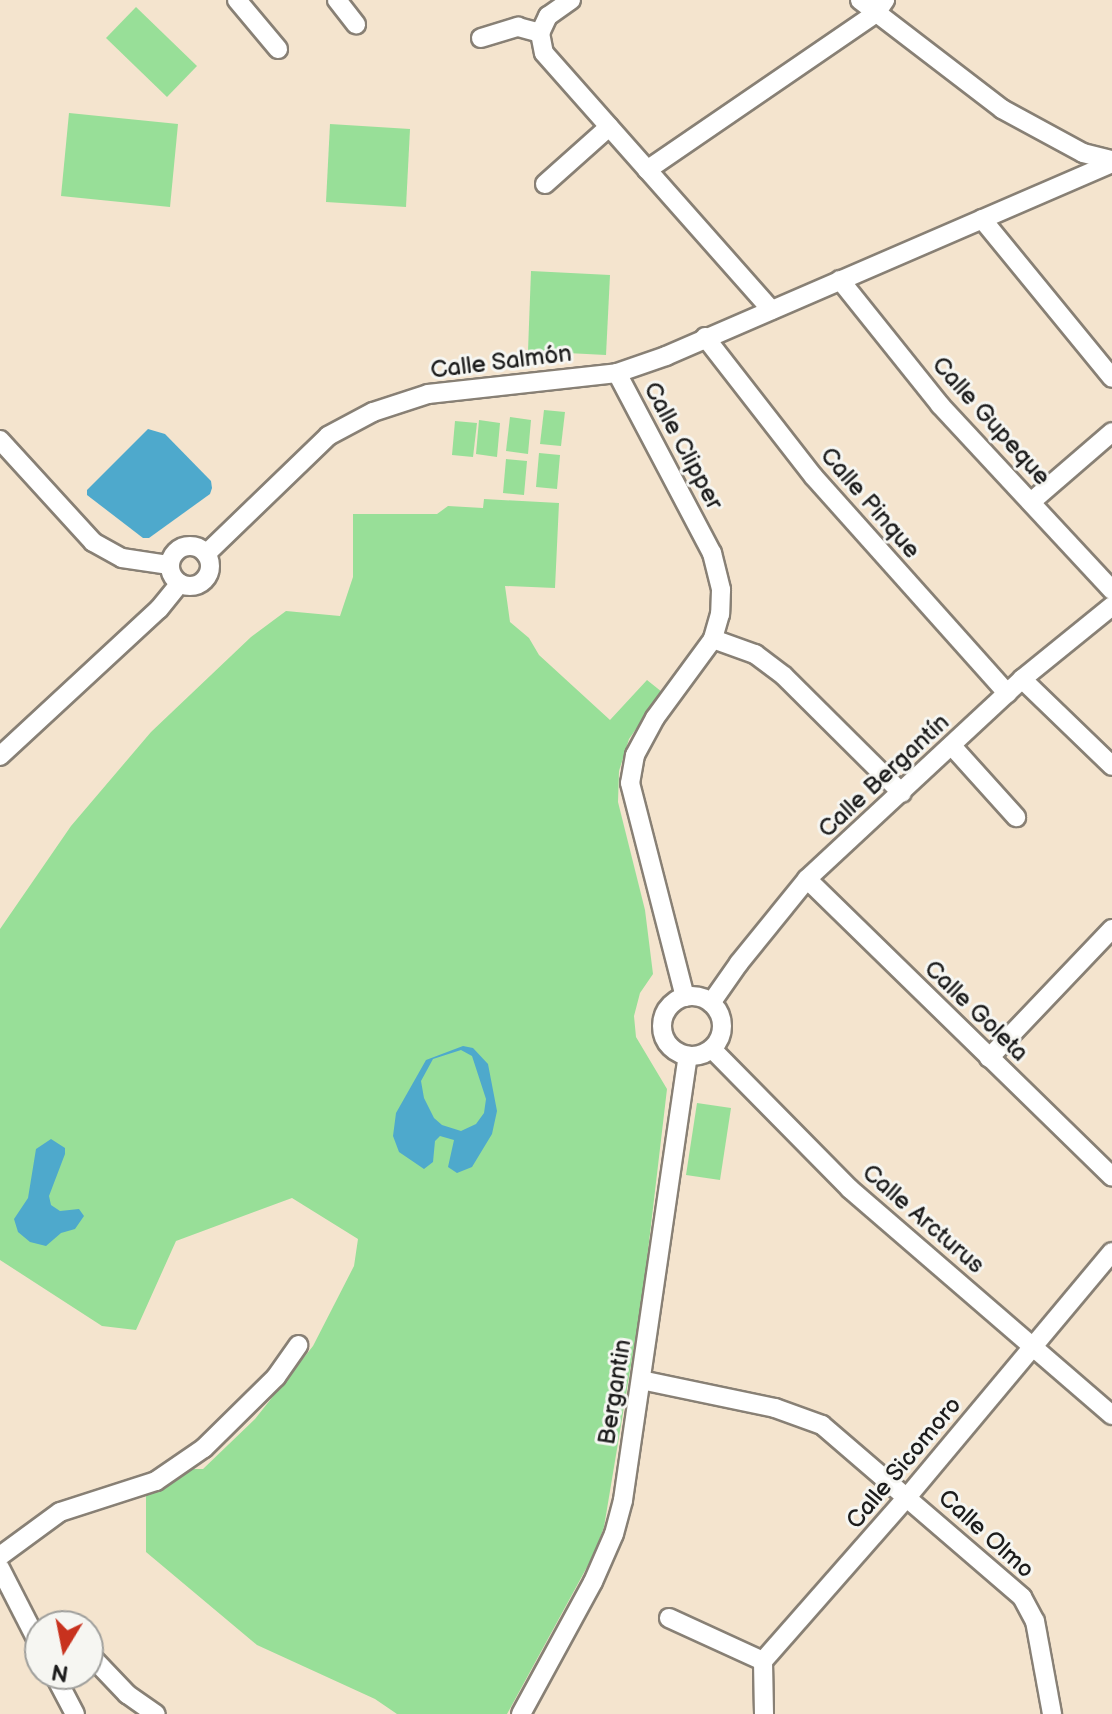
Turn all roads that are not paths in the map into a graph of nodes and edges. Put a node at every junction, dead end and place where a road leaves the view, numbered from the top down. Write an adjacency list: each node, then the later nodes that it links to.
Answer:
1 (237, 0): 9 (street)
2 (337, 0): 6 (street)
3 (571, 0): 7 (street)
4 (860, 0): 5 (street)
5 (881, 6): 11 (street); 12 (street)
6 (356, 24)
7 (540, 33): 8 (street); 10 (street)
8 (481, 38)
9 (278, 49)
10 (609, 127): 12 (street); 13 (street)
11 (1112, 161): 14 (street, Calle Clipper)
12 (647, 170): 16 (street)
13 (545, 184)
14 (982, 219): 15 (street, Calle Clipper); 19 (street)
15 (840, 280): 16 (street, Calle Clipper); 22 (street, Calle Gupeque)
16 (771, 310): 17 (street, Calle Clipper)
17 (705, 337): 18 (street, Calle Clipper); 30 (street, Calle Pinque)
18 (617, 373): 23 (street, Calle Salmón); 28 (street, Calle Clipper)
19 (1112, 378)
20 (1112, 432): 22 (street)
21 (0, 440): 24 (street)
22 (1031, 502): 26 (street, Calle Gupeque)
23 (206, 554): 24 (street); 25 (street)
24 (169, 565): 25 (street)
25 (180, 583): 32 (street)
26 (1112, 590)
27 (1112, 606): 29 (street, Calle Bergantín)
28 (713, 639): 34 (street); 38 (street, Calle Clipper)
29 (1022, 679): 30 (street, Calle Bergantín); 33 (street)
30 (1007, 693): 31 (street, Calle Bergantín)
31 (952, 746): 34 (street, Calle Bergantín); 35 (street)
32 (0, 756)
33 (1112, 766)
34 (902, 793): 36 (street, Calle Bergantín)
35 (1016, 817)
36 (807, 879): 39 (street, Calle Bergantín); 42 (street, Calle Goleta)
37 (1112, 929): 42 (street)
38 (685, 997): 39 (street); 41 (street)
39 (711, 1003): 40 (street)
40 (712, 1049): 41 (street); 46 (street, Calle Arcturus)
41 (688, 1056): 47 (street, Bergantin)
42 (989, 1058): 43 (street, Calle Goleta)
43 (1112, 1177)
44 (1112, 1252): 46 (street, Calle Sicomoro)
45 (298, 1345): 50 (street)
46 (1034, 1346): 48 (street, Calle Arcturus); 49 (street, Calle Sicomoro)
47 (641, 1380): 49 (street, Calle Olmo); 59 (street, Bergantin)
48 (1112, 1415)
49 (908, 1496): 54 (street, Calle Sicomoro); 61 (street, Calle Olmo)
50 (0, 1556)
51 (0, 1568): 52 (street)
52 (24, 1615)
53 (669, 1618): 54 (street)
54 (763, 1661): 60 (street)
55 (104, 1670): 58 (street)
56 (62, 1690): 57 (street)
57 (75, 1714)
58 (156, 1714)
59 (521, 1714)
60 (764, 1714)
61 (1052, 1714)

